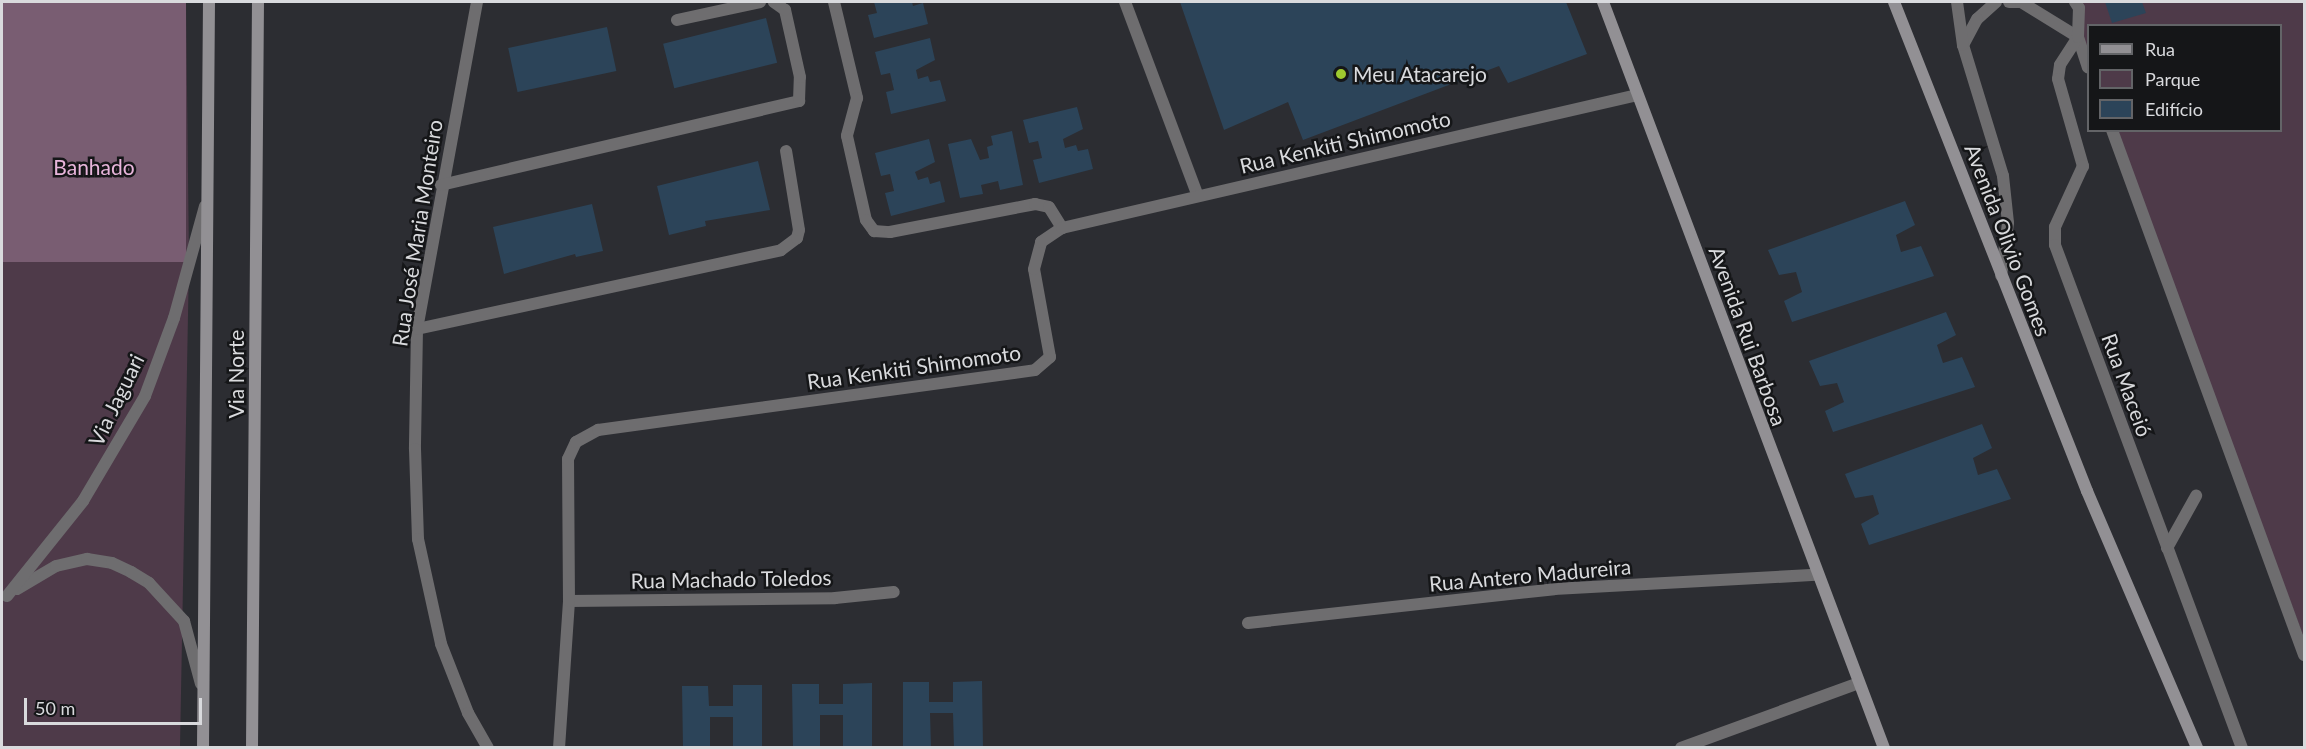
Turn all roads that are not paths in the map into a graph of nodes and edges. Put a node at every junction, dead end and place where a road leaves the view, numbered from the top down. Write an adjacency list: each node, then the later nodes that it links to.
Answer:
1 (209, 2): 22 (main road, Via Norte)
2 (258, 2): 39 (main road, Via Norte)
3 (477, 2): 21 (street, Rua José Maria Monteiro)
4 (760, 2): 14 (street)
5 (774, 2): 21 (street)
6 (834, 2): 24 (street)
7 (1125, 2): 23 (street)
8 (1603, 2): 18 (main road, Avenida Rui Barbosa)
9 (1894, 2): 25 (main road, Avenida Olivio Gomes)
10 (1957, 2): 16 (street)
11 (1996, 2): 16 (street)
12 (2009, 2): 15 (street)
13 (2075, 2): 15 (street)
14 (677, 20)
15 (2078, 37): 17 (street); 28 (street, Rua Maceió)
16 (1963, 45): 25 (street)
17 (2087, 64)
18 (1637, 95): 23 (street, Rua Kenkiti Shimomoto); 29 (main road, Avenida Rui Barbosa)
19 (2113, 132): 34 (street)
20 (786, 151): 26 (street)
21 (441, 185): 26 (street, Rua José Maria Monteiro)
22 (207, 194): 31 (street, Via Jaguari); 36 (main road, Via Norte)
23 (1198, 196): 24 (street, Rua Kenkiti Shimomoto)
24 (1062, 228): 32 (street, Rua Kenkiti Shimomoto)
25 (2001, 276): 44 (main road, Avenida Olivio Gomes)
26 (417, 329): 40 (street, Rua José Maria Monteiro)
27 (2196, 496): 28 (street)
28 (2167, 548): 45 (street, Rua Maceió)
29 (1816, 575): 33 (street, Rua Antero Madureira); 35 (main road, Avenida Rui Barbosa)
30 (894, 592): 32 (street, Rua Machado Toledos)
31 (4, 598): 36 (street, Via Jaguari)
32 (569, 601): 37 (street, Rua Kenkiti Shimomoto)
33 (1248, 623)
34 (2304, 655)
35 (1859, 683): 42 (street); 43 (main road, Avenida Rui Barbosa)
36 (204, 695): 38 (main road, Via Norte)
37 (559, 744): 41 (street)
38 (203, 747)
39 (252, 747)
40 (488, 747)
41 (571, 747)
42 (1681, 747)
43 (1884, 747)
44 (2197, 747)
45 (2242, 747)

